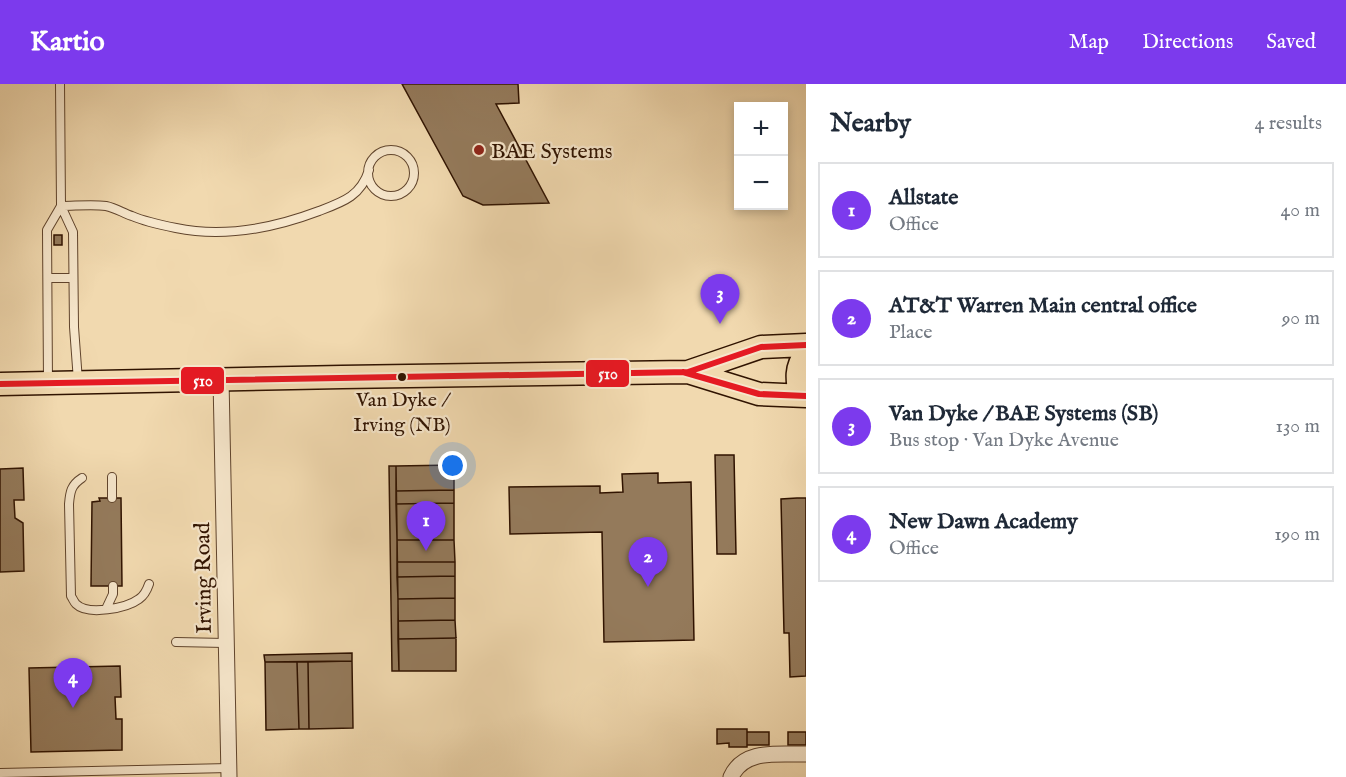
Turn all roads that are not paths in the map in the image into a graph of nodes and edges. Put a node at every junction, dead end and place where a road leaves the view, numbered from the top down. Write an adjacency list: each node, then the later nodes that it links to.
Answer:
1 (60, 84): 5 (lane)
2 (369, 170): 3 (lane); 4 (lane); 4 (lane)
3 (358, 192): 4 (lane); 5 (lane)
4 (383, 194)
5 (61, 206): 6 (lane); 7 (lane)
6 (48, 278): 7 (lane); 14 (lane)
7 (73, 278): 12 (lane)
8 (806, 345): 10 (main road)
9 (806, 354): 15 (main road)
10 (688, 372): 11 (main road); 15 (main road)
11 (221, 379): 12 (main road); 23 (street, Irving Road)
12 (78, 382): 14 (main road)
13 (0, 384): 14 (main road)
14 (48, 384)
15 (803, 396)
16 (112, 477): 18 (lane)
17 (82, 478): 21 (lane)
18 (112, 498)
19 (149, 584): 21 (lane)
20 (113, 586): 21 (lane)
21 (106, 609)
22 (176, 642): 23 (lane)
23 (225, 644): 27 (street, Irving Road)
24 (806, 754): 25 (street)
25 (734, 772)
26 (0, 773): 27 (lane)
27 (229, 773)

